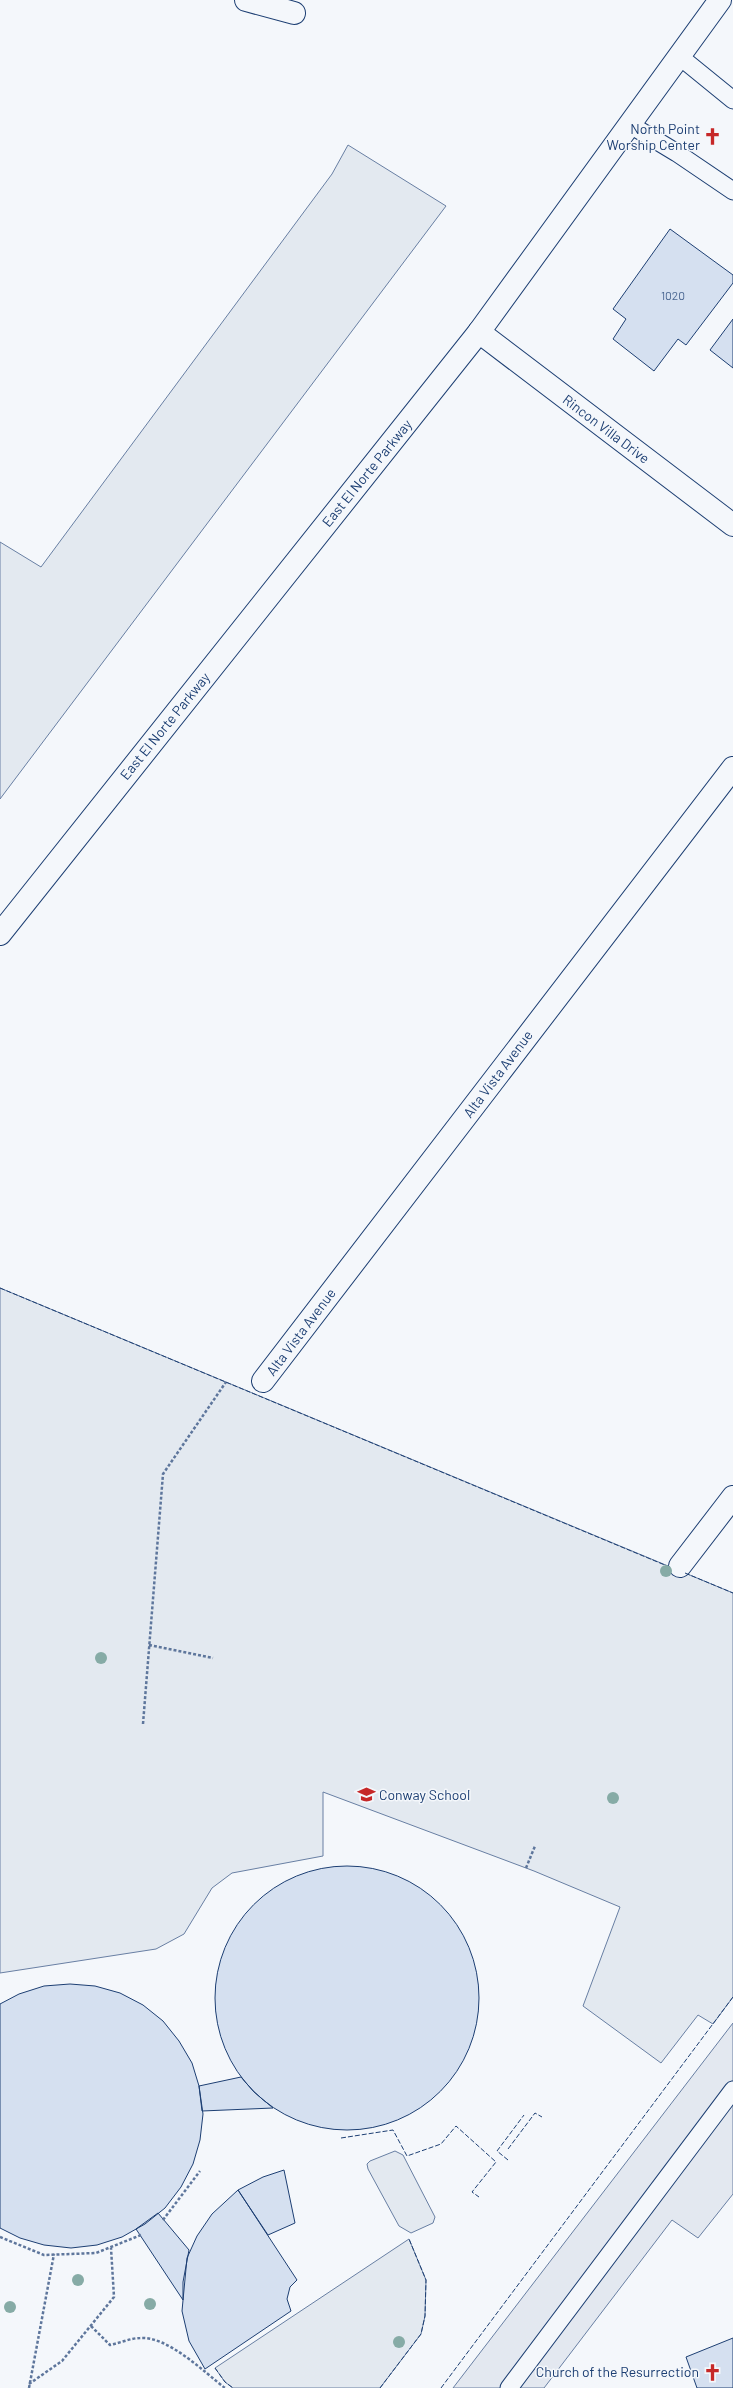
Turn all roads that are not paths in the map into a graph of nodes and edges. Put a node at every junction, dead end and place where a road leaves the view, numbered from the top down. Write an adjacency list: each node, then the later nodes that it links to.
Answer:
1 (246, 0): 3 (street)
2 (720, 0): 4 (street, East El Norte Parkway)
3 (294, 13)
4 (679, 56): 5 (lane); 6 (street, East El Norte Parkway)
5 (733, 100)
6 (629, 124): 7 (lane); 8 (street, East El Norte Parkway)
7 (733, 191)
8 (479, 332): 9 (street, Rincon Villa Drive); 11 (street, East El Norte Parkway)
9 (733, 525)
10 (733, 768): 12 (street, Alta Vista Avenue)
11 (0, 934)
12 (262, 1381)
13 (733, 1497): 14 (street)
14 (680, 1566)
15 (733, 2090): 16 (lane)
16 (509, 2388)

